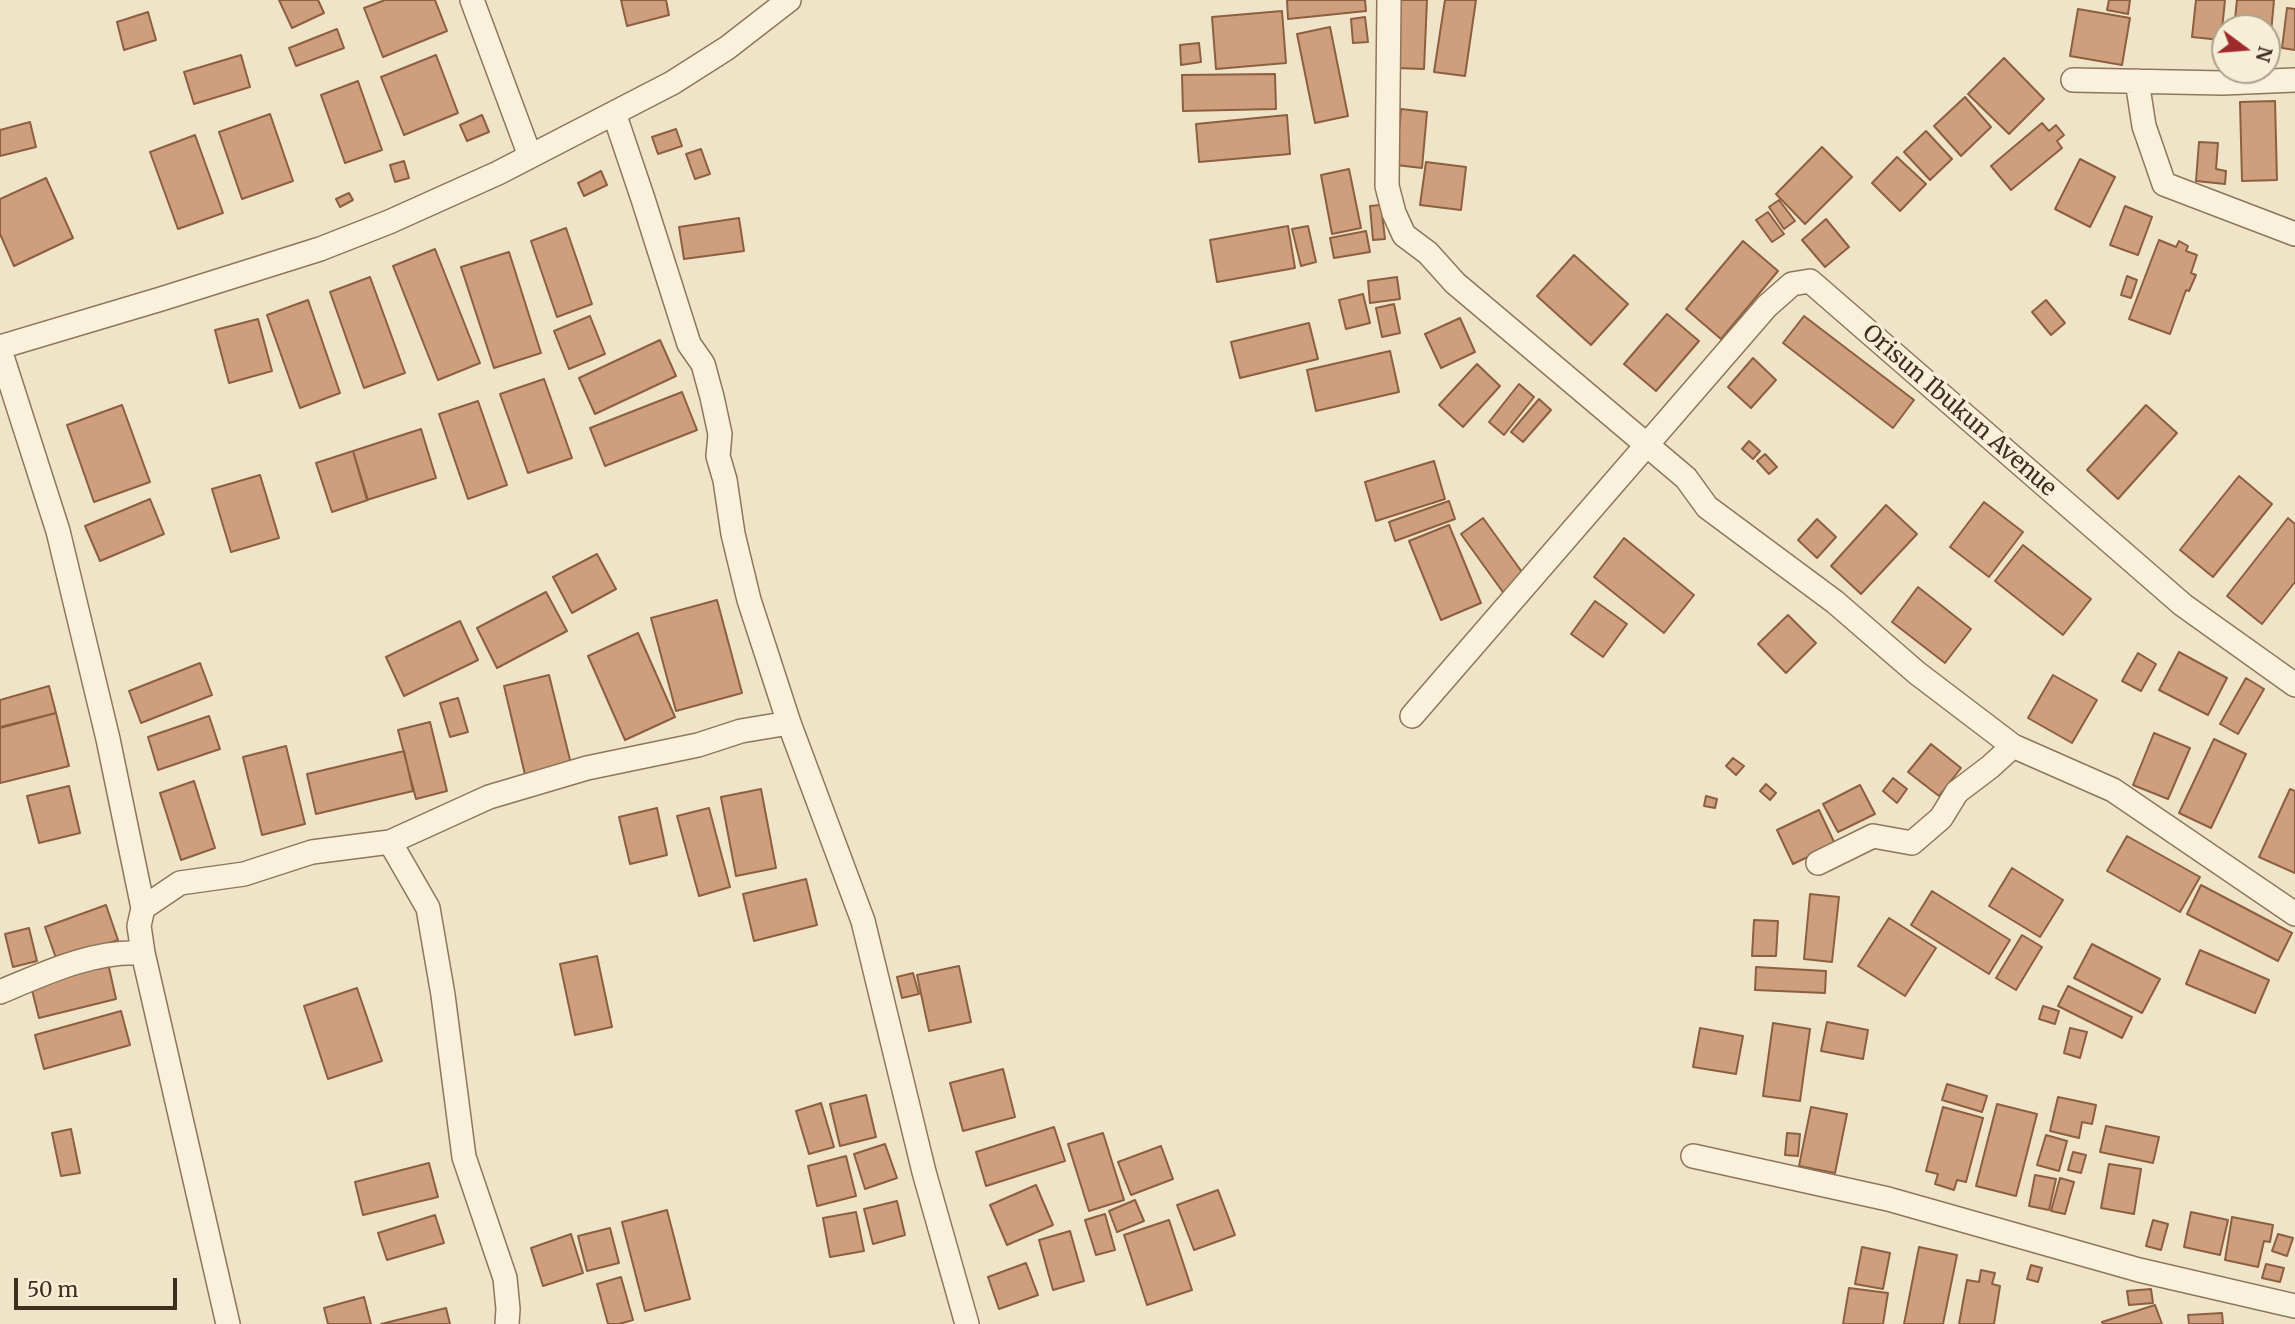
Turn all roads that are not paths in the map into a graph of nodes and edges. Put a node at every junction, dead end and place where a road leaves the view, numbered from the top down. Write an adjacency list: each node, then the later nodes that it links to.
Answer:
1 (472, 0): 8 (street)
2 (789, 0): 7 (street)
3 (1388, 0): 11 (street)
4 (2073, 80): 6 (street)
5 (2295, 80): 6 (street)
6 (2137, 81): 9 (street)
7 (614, 113): 8 (street); 14 (street)
8 (530, 156): 10 (street)
9 (2295, 234)
10 (0, 349): 18 (street)
11 (1646, 444): 12 (street, Orisun Ibukun Avenue); 13 (street); 15 (street)
12 (2295, 685)
13 (1412, 716)
14 (789, 723): 16 (street); 26 (street)
15 (2013, 746): 17 (street); 19 (street)
16 (390, 842): 18 (street); 25 (street)
17 (1818, 863)
18 (143, 908): 20 (street)
19 (2295, 914)
20 (143, 953): 21 (street); 24 (street)
21 (0, 992)
22 (1693, 1156): 23 (street)
23 (2295, 1306)
24 (228, 1324)
25 (508, 1324)
26 (967, 1324)

